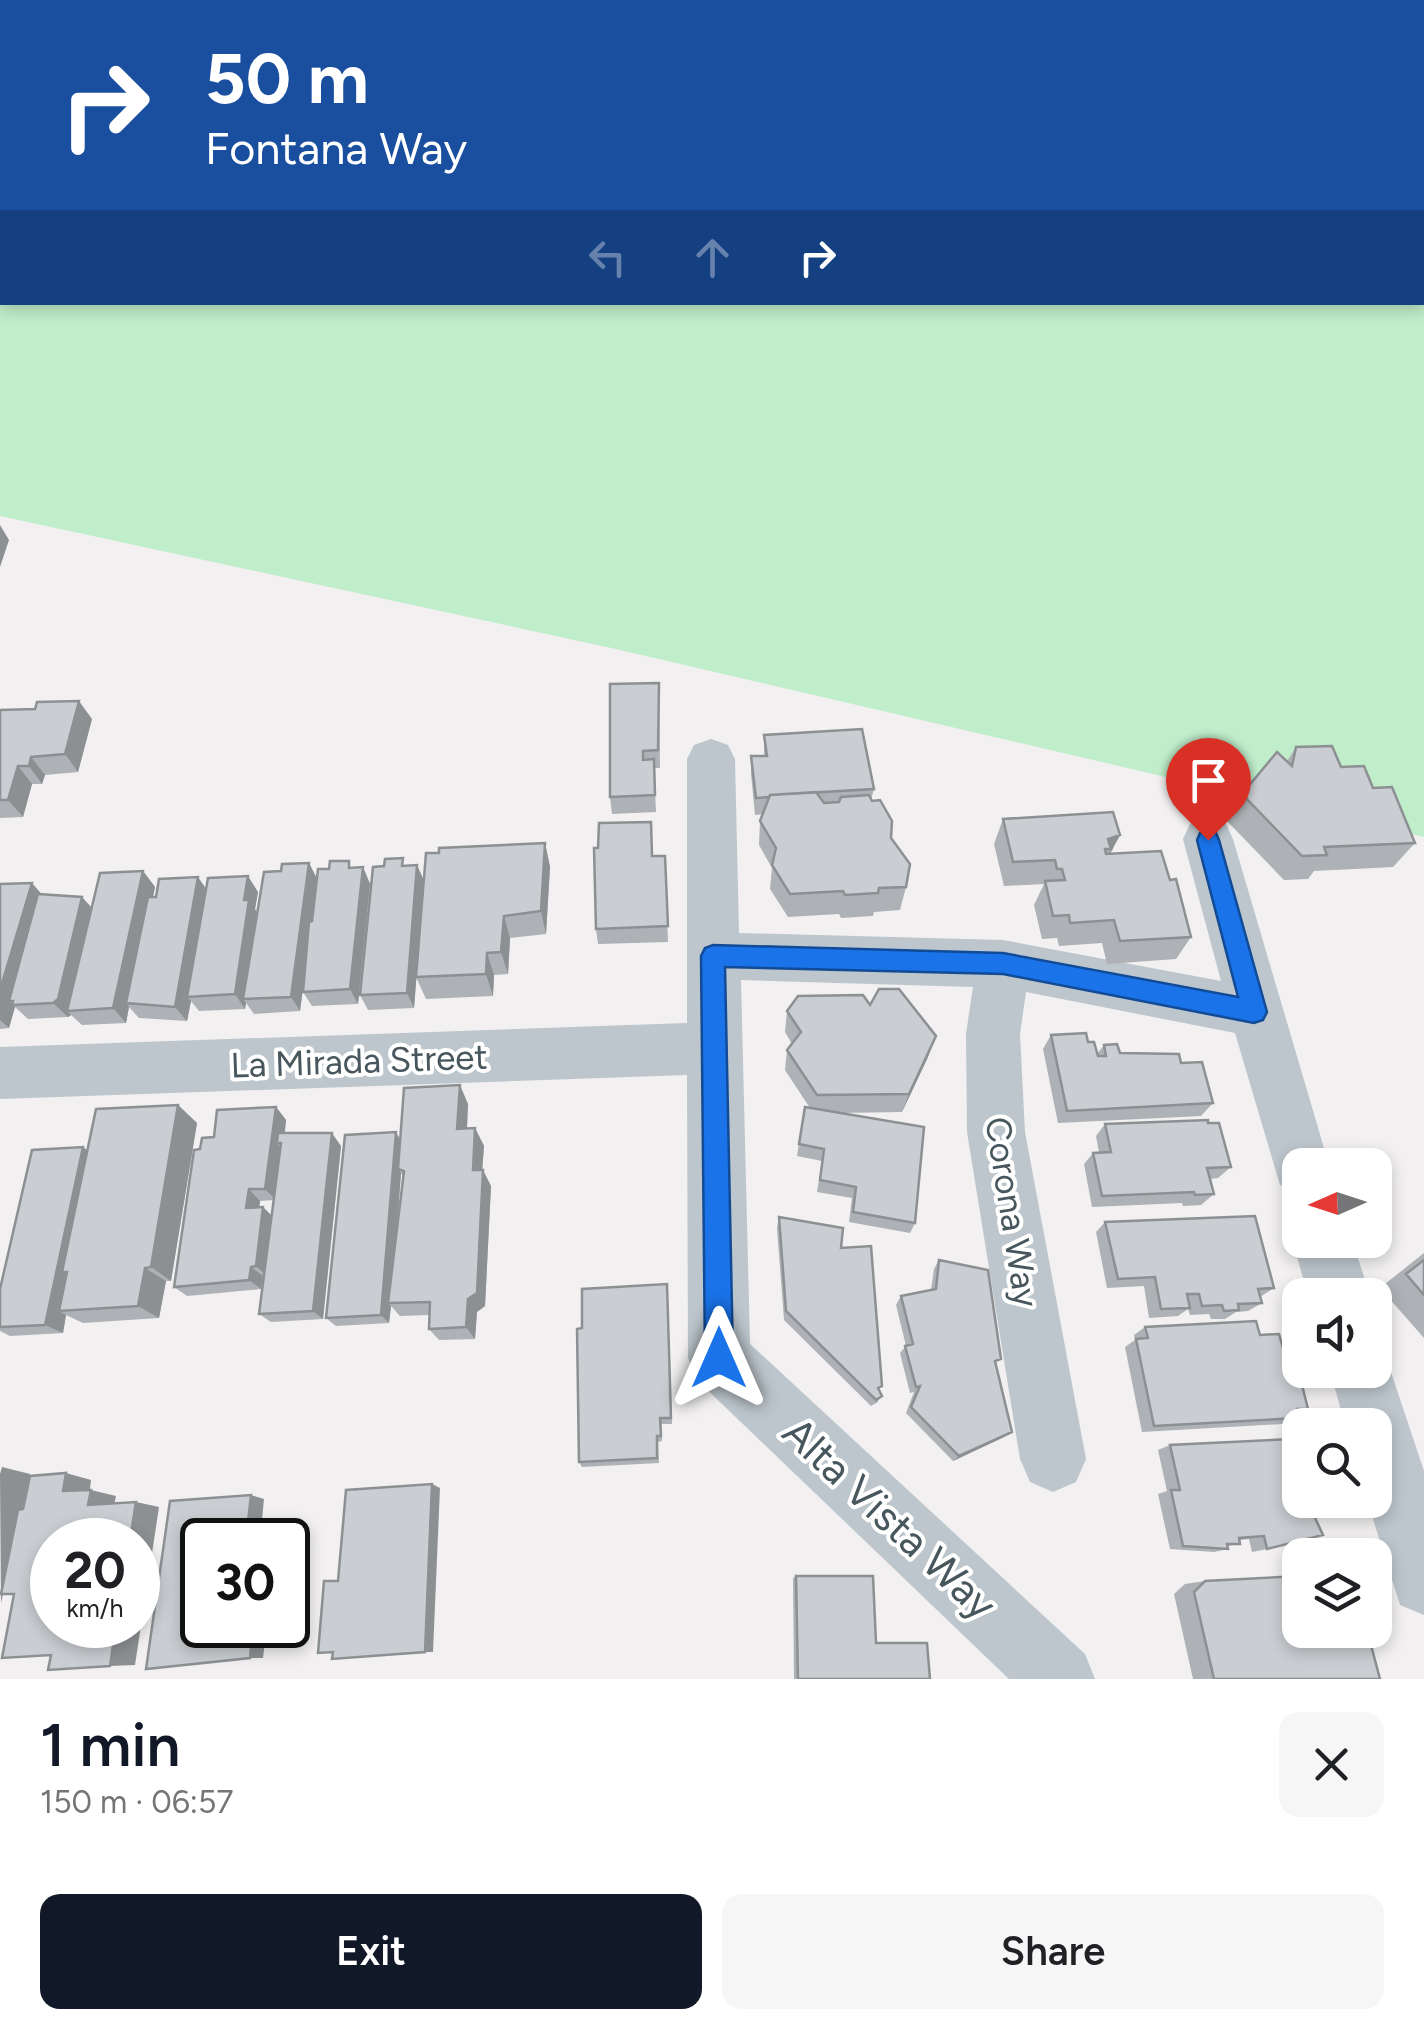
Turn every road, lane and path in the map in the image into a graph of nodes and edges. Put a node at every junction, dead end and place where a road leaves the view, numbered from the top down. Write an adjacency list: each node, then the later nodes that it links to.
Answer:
1 (711, 759): 3 (street)
2 (1208, 840): 5 (street)
3 (713, 956): 4 (street); 6 (street)
4 (1003, 964): 5 (street); 10 (street, Corona Way)
5 (1254, 1012): 8 (street)
6 (717, 1048): 7 (street, La Mirada Street); 12 (street, Alta Vista Way)
7 (0, 1073)
8 (1295, 1148)
9 (1366, 1388): 11 (street)
10 (1053, 1459)
11 (1424, 1581)
12 (1060, 1679)

